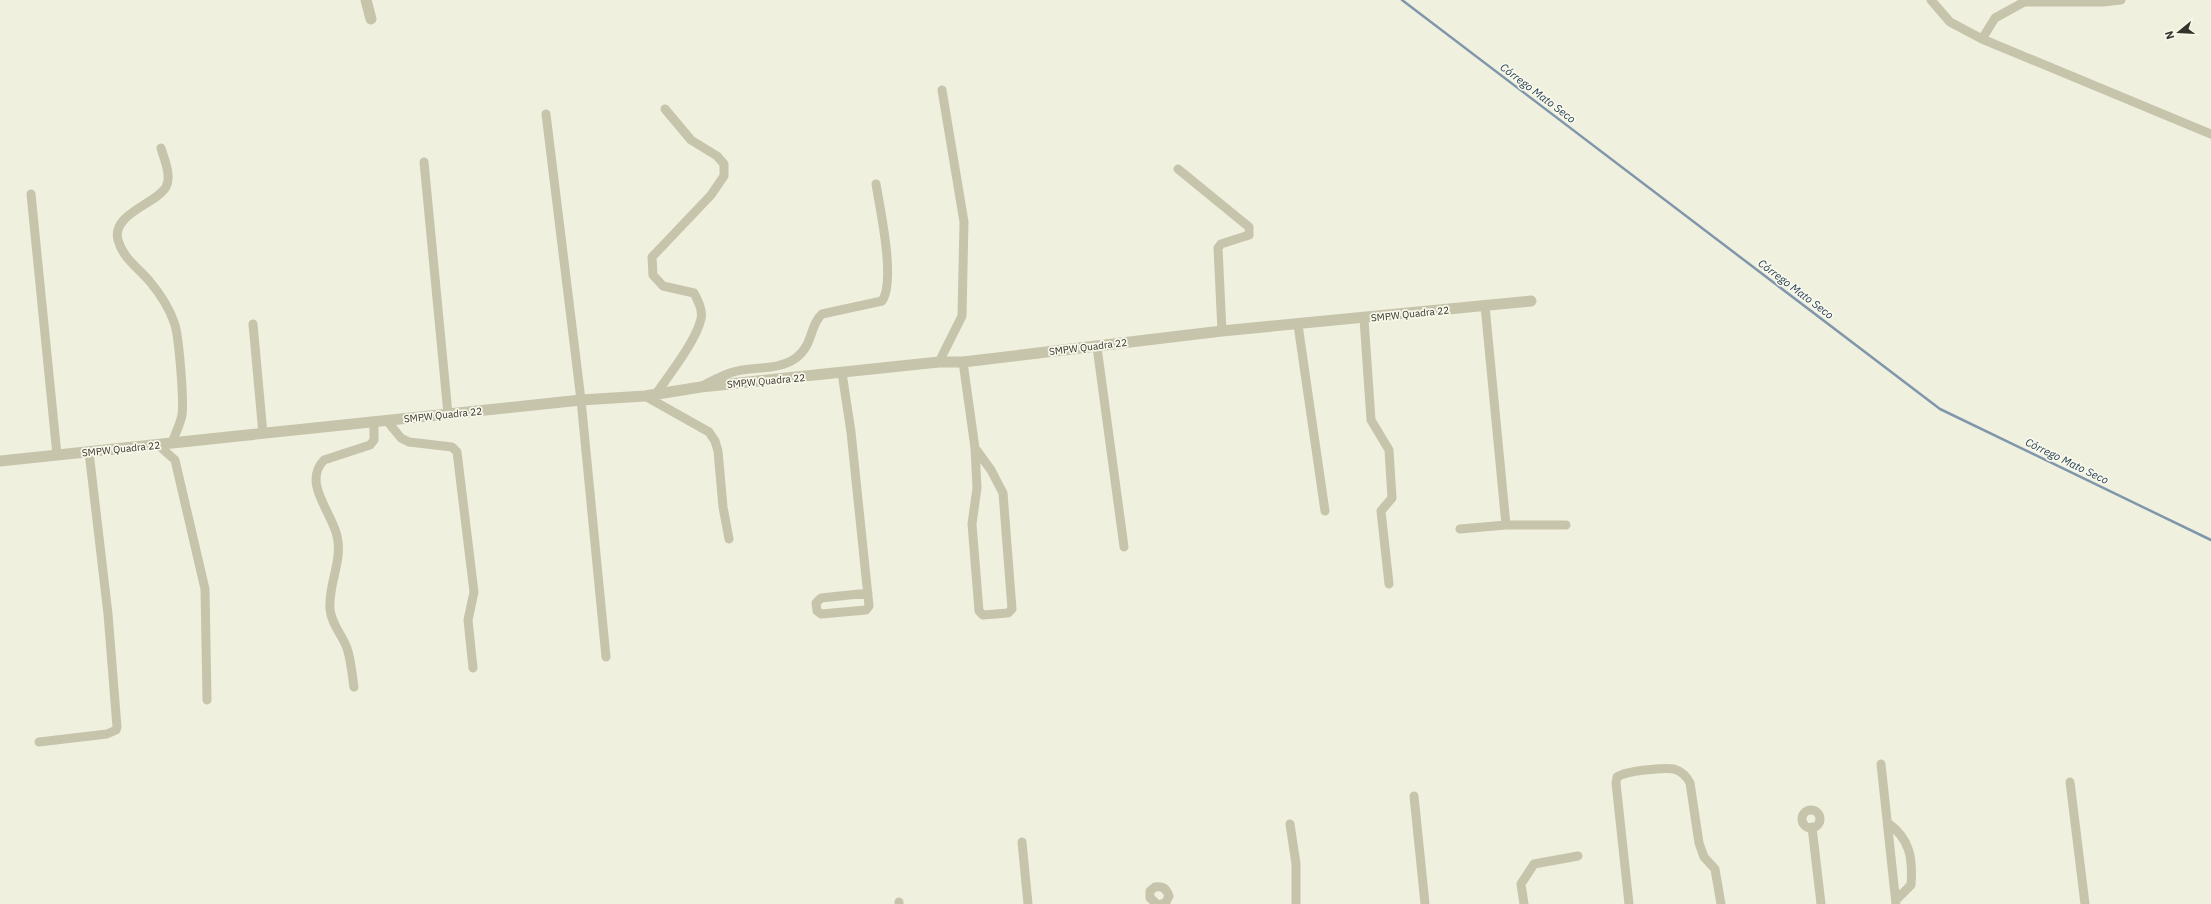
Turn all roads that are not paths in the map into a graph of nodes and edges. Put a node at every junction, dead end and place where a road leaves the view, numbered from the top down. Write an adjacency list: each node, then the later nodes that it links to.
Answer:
1 (366, 0): 4 (street)
2 (1931, 0): 5 (street)
3 (2121, 0): 5 (street)
4 (371, 19)
5 (1982, 39): 9 (street)
6 (942, 90): 22 (street)
7 (665, 109): 26 (street)
8 (546, 114): 27 (street)
9 (2211, 134)
10 (161, 148): 32 (street)
11 (424, 162): 28 (street)
12 (1178, 169): 20 (street)
13 (876, 184): 25 (street)
14 (31, 194): 36 (street)
15 (1531, 301): 16 (street, SMPW Quadra 22)
16 (1485, 306): 17 (street, SMPW Quadra 22); 39 (street)
17 (1364, 319): 19 (street, SMPW Quadra 22); 44 (street)
18 (253, 324): 31 (street)
19 (1298, 325): 20 (street, SMPW Quadra 22); 38 (street)
20 (1222, 331): 21 (street, SMPW Quadra 22)
21 (1097, 347): 23 (street, SMPW Quadra 22); 43 (street)
22 (939, 362): 23 (street, SMPW Quadra 22); 24 (street, SMPW Quadra 22)
23 (963, 362): 34 (street)
24 (842, 373): 25 (street, SMPW Quadra 22); 45 (street)
25 (701, 387): 26 (street, SMPW Quadra 22)
26 (650, 395): 27 (street, SMPW Quadra 22); 42 (street)
27 (581, 400): 28 (street, SMPW Quadra 22); 48 (street)
28 (448, 414): 29 (street, SMPW Quadra 22)
29 (387, 420): 30 (street, SMPW Quadra 22); 49 (street)
30 (374, 422): 31 (street, SMPW Quadra 22); 50 (street)
31 (263, 434): 32 (street, SMPW Quadra 22)
32 (172, 443): 33 (street, SMPW Quadra 22)
33 (158, 445): 35 (street, SMPW Quadra 22); 51 (street)
34 (975, 448): 34 (street)
35 (89, 452): 36 (street, SMPW Quadra 22); 52 (street)
36 (57, 455): 37 (street, SMPW Quadra 22)
37 (0, 461)
38 (1325, 511)
39 (1506, 525): 40 (street); 41 (street)
40 (1566, 525)
41 (1460, 528)
42 (729, 538)
43 (1124, 547)
44 (1389, 584)
45 (868, 593): 46 (street); 47 (street)
46 (854, 595): 47 (street); 47 (street)
47 (856, 611)
48 (606, 657)
49 (473, 668)
50 (354, 687)
51 (207, 700)
52 (39, 742)
53 (1881, 764): 56 (street)
54 (2070, 782): 71 (street)
55 (1414, 796): 66 (street)
56 (1888, 823): 61 (street); 61 (street)
57 (1290, 824): 65 (street)
58 (1812, 827): 70 (street)
59 (1022, 842): 62 (street)
60 (1578, 856): 67 (street)
61 (1896, 902)
62 (1028, 904)
63 (1156, 904): 64 (street)
64 (1162, 904)
65 (1296, 904)
66 (1425, 904)
67 (1524, 904)
68 (1629, 904): 69 (street)
69 (1721, 904)
70 (1821, 904)
71 (2085, 904)

